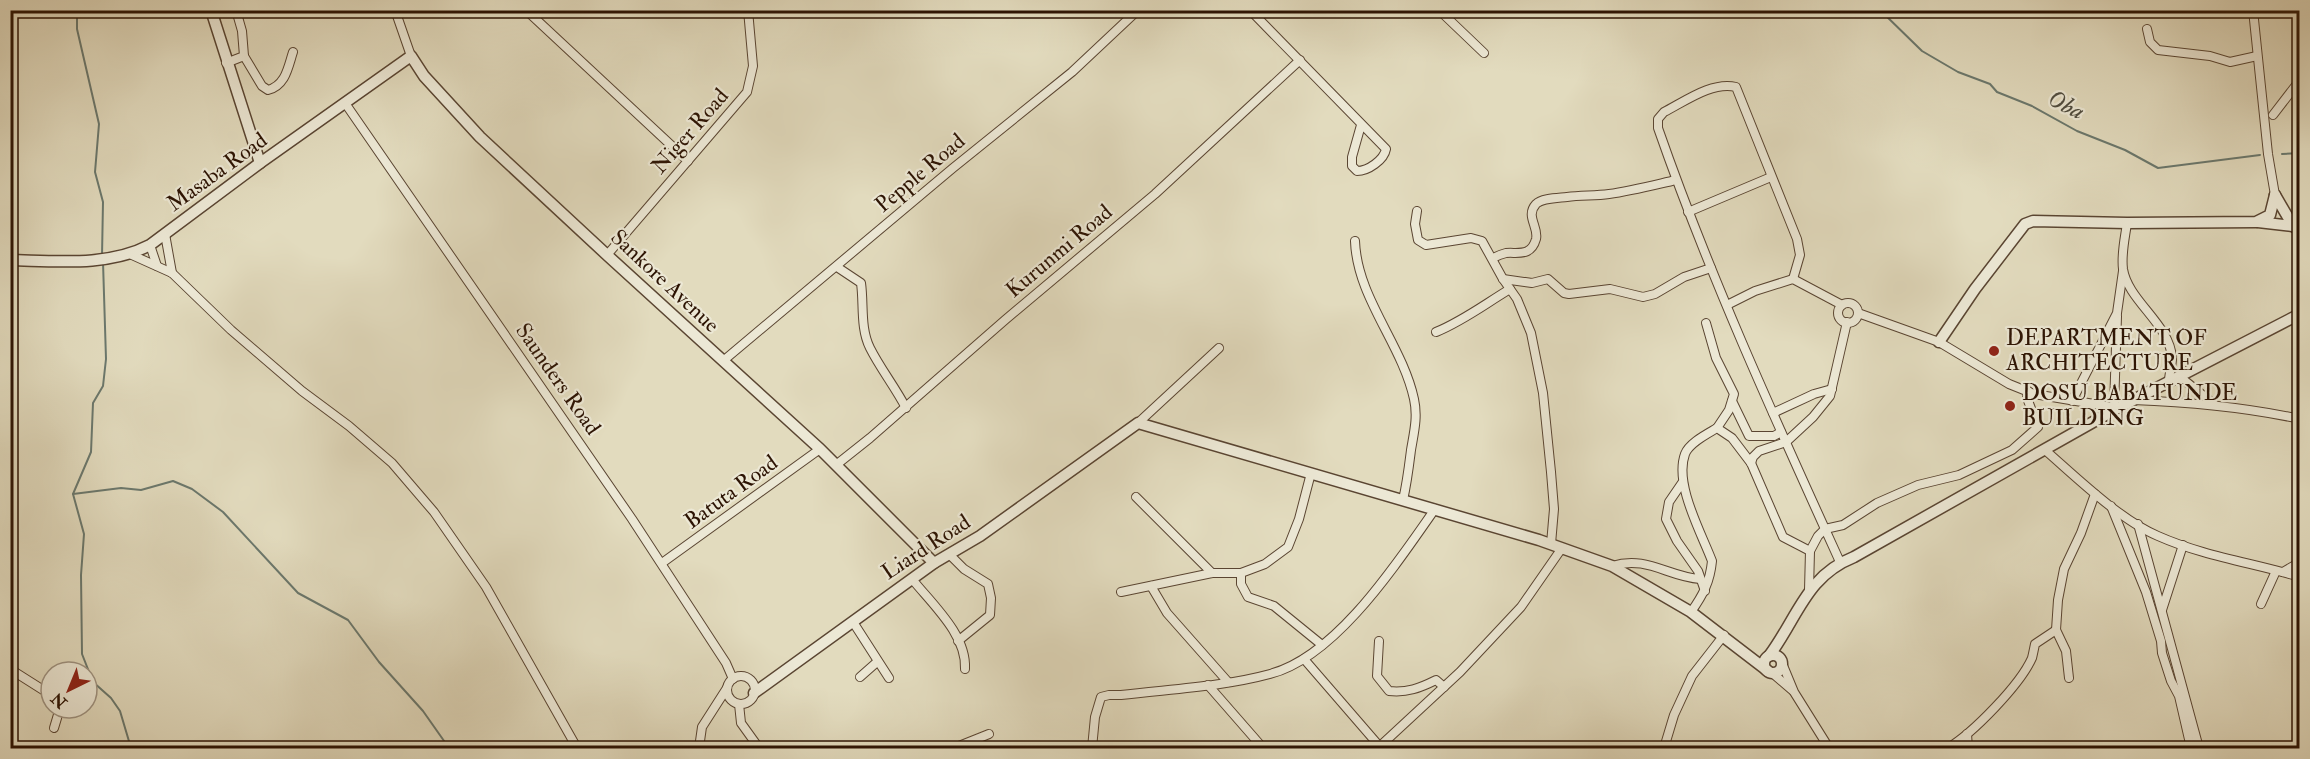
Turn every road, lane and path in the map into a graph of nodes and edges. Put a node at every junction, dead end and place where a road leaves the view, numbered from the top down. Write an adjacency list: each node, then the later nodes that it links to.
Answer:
1 (211, 10): 17 (street)
2 (236, 10): 13 (street)
3 (395, 10): 14 (street, Sankore Avenue)
4 (526, 10): 22 (street)
5 (748, 10): 22 (street, Niger Road)
6 (1137, 10): 42 (street, Pepple Road)
7 (1250, 10): 16 (street)
8 (1439, 10): 12 (street)
9 (2253, 10): 15 (street)
10 (2147, 29): 15 (street)
11 (293, 51): 13 (street)
12 (1484, 52)
13 (244, 56): 17 (street)
14 (411, 56): 19 (street, Masaba Road); 37 (street, Sankore Avenue)
15 (2257, 56): 26 (street)
16 (1300, 60): 21 (street); 69 (street, Kurunmi Road)
17 (226, 63): 23 (street)
18 (2300, 80): 20 (street)
19 (345, 103): 23 (street, Masaba Road); 96 (street, Saunders Road)
20 (2273, 115)
21 (1361, 125): 21 (street)
22 (688, 161): 37 (street, Niger Road)
23 (260, 163): 32 (street, Masaba Road)
24 (1771, 177): 25 (street); 28 (street); 47 (street)
25 (1676, 180): 28 (street); 38 (street)
26 (2275, 195): 29 (street); 31 (street)
27 (1417, 211): 38 (street)
28 (1688, 212): 43 (street)
29 (2256, 222): 30 (street); 31 (street)
30 (2127, 223): 44 (street); 57 (street)
31 (2296, 229)
32 (165, 234): 34 (street, Masaba Road); 45 (street)
33 (1355, 241): 84 (street)
34 (150, 245): 36 (street, Masaba Road); 41 (street)
35 (10, 253): 40 (street)
36 (132, 255): 40 (street, Masaba Road); 41 (street)
37 (606, 255): 59 (street, Sankore Avenue)
38 (1493, 258): 46 (street)
39 (10, 260): 40 (street, Masaba Road)
40 (24, 260)
41 (157, 266): 45 (street)
42 (837, 267): 59 (street, Pepple Road); 69 (street)
43 (1712, 268): 46 (street); 49 (street)
44 (2123, 271): 51 (street); 61 (street)
45 (172, 273): 142 (street)
46 (1503, 279): 48 (street)
47 (1793, 279): 49 (street); 50 (street)
48 (1510, 289): 56 (street); 89 (street)
49 (1727, 305): 70 (street)
50 (1842, 305): 52 (street); 54 (street)
51 (2118, 313): 66 (street); 68 (street)
52 (1858, 314): 54 (street); 57 (street)
53 (2300, 314): 60 (street)
54 (1847, 322): 62 (street)
55 (1706, 323): 64 (street)
56 (1436, 332)
57 (1939, 342): 63 (street)
58 (1219, 348): 72 (street)
59 (723, 361): 76 (street, Sankore Avenue)
60 (2179, 376): 61 (street); 67 (street)
61 (2169, 381): 65 (street)
62 (1832, 389): 70 (street); 75 (street)
63 (2028, 391): 66 (street); 88 (street)
64 (1732, 400): 73 (street); 74 (street)
65 (2133, 400): 67 (street); 68 (street)
66 (2072, 401): 68 (street)
67 (2216, 405): 71 (street)
68 (2116, 407): 77 (street)
69 (906, 408): 79 (street, Kurunmi Road)
70 (1773, 413): 74 (street)
71 (2300, 419)
72 (1138, 423): 80 (street); 93 (street, Liard Road)
73 (1717, 428): 78 (street); 81 (street)
74 (1781, 432): 75 (street)
75 (1786, 442): 78 (street); 88 (street)
76 (820, 449): 79 (street, Sankore Avenue); 96 (street, Batuta Road)
77 (2045, 450): 82 (street); 95 (street)
78 (1751, 463): 92 (street)
79 (836, 465): 97 (street, Sankore Avenue)
80 (1311, 473): 84 (street); 101 (street)
81 (1682, 483): 104 (street); 107 (street)
82 (2095, 494): 85 (street); 113 (street)
83 (1136, 497): 100 (street)
84 (1403, 500): 86 (street)
85 (2111, 506): 87 (street); 153 (street)
86 (1435, 509): 89 (street); 117 (street)
87 (2138, 524): 90 (street); 110 (street)
88 (1825, 529): 92 (street); 95 (street)
89 (1551, 544): 91 (street)
90 (2183, 545): 99 (street); 110 (street)
91 (1562, 548): 98 (street); 132 (street)
92 (1810, 551): 106 (street)
93 (949, 554): 97 (street, Liard Road); 115 (street)
94 (2300, 560): 99 (street)
95 (1840, 562): 106 (street)
96 (662, 563): 128 (street, Saunders Road)
97 (934, 563): 103 (street, Liard Road)
98 (1612, 566): 104 (street); 111 (street)
99 (2279, 572): 102 (street); 109 (street)
100 (1212, 573): 101 (street); 105 (street)
101 (1241, 573): 117 (street)
102 (2300, 577)
103 (912, 579): 112 (street, Liard Road); 115 (street)
104 (1700, 579): 107 (street)
105 (1151, 586): 108 (street); 129 (street)
106 (1809, 590): 120 (street)
107 (1705, 591): 111 (street)
108 (1121, 592)
109 (2261, 604)
110 (2162, 610): 154 (street)
111 (1691, 612): 114 (street)
112 (853, 622): 121 (street); 135 (street, Liard Road)
113 (2056, 630): 127 (street); 141 (street)
114 (1724, 635): 118 (street); 149 (street)
115 (958, 641): 123 (street)
116 (1379, 641): 132 (street)
117 (1322, 645): 119 (street)
118 (1743, 651): 120 (street); 124 (street)
119 (1304, 659): 129 (street); 148 (street)
120 (1775, 659): 124 (street); 124 (street); 134 (street)
121 (877, 662): 125 (street); 126 (street)
122 (10, 669): 131 (street)
123 (965, 669)
124 (1769, 672): 134 (street)
125 (860, 677)
126 (889, 678)
127 (2069, 678)
128 (733, 679): 133 (street); 135 (street)
129 (1228, 682): 130 (street)
130 (1208, 685): 146 (street); 147 (street)
131 (39, 687)
132 (1444, 687): 148 (street)
133 (728, 688): 136 (street); 137 (street)
134 (1794, 692): 150 (street)
135 (754, 693): 136 (street)
136 (735, 702): 137 (street); 144 (street)
137 (717, 703): 143 (street)
138 (56, 720): 139 (street)
139 (54, 728)
140 (989, 734): 145 (street)
141 (1967, 734): 151 (street); 152 (street)
142 (577, 748)
143 (699, 748)
144 (759, 748)
145 (954, 748)
146 (1092, 748)
147 (1263, 748)
148 (1380, 748)
149 (1664, 748)
150 (1829, 748)
151 (1948, 748)
152 (1968, 748)
153 (2191, 748)
154 (2199, 748)

